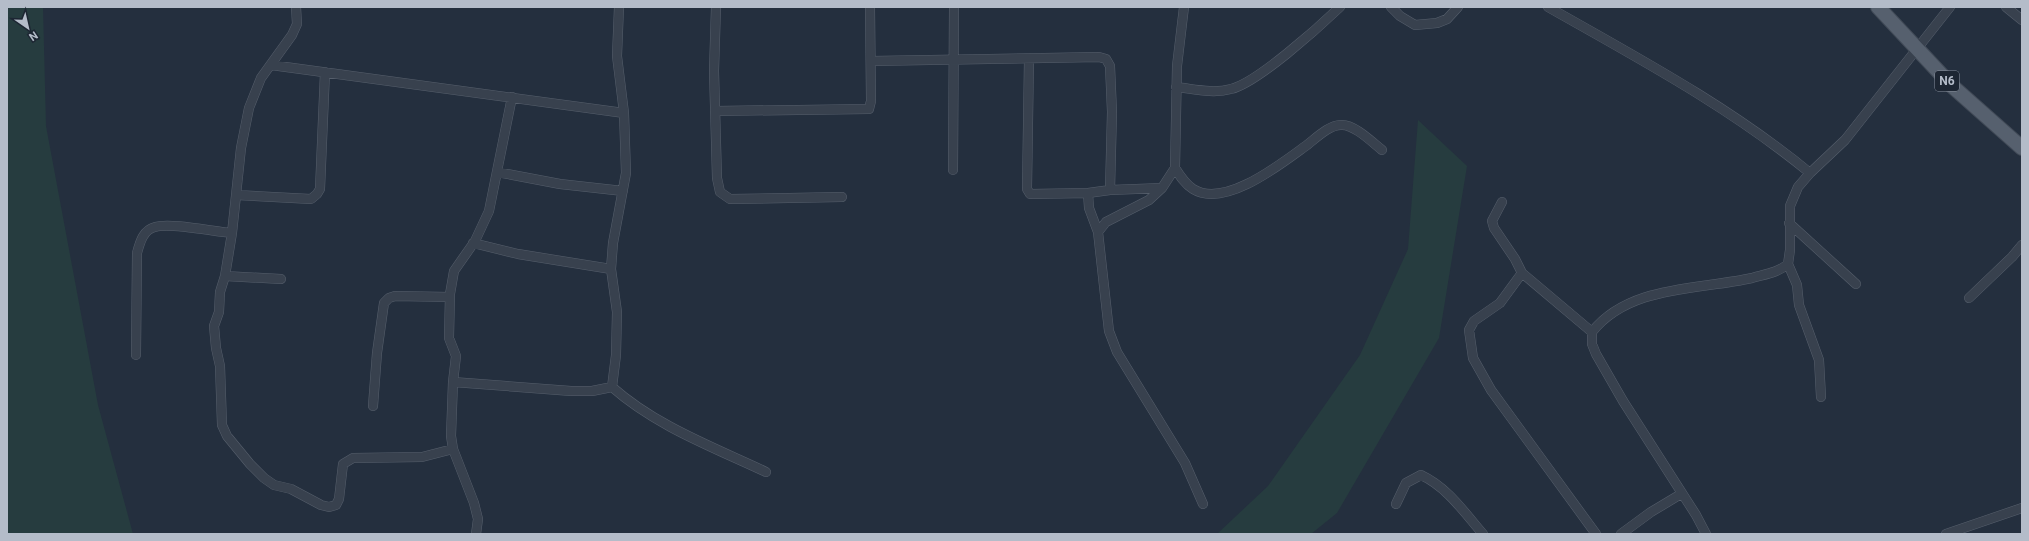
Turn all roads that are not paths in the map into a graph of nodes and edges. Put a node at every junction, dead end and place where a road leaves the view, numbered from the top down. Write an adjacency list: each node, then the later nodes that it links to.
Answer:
1 (296, 7): 19 (street)
2 (619, 7): 24 (street)
3 (716, 7): 23 (street)
4 (870, 7): 18 (street)
5 (954, 7): 16 (street)
6 (1184, 7): 21 (street)
7 (1340, 7): 21 (street)
8 (1391, 7): 9 (street)
9 (1458, 7)
10 (1548, 7): 30 (street)
11 (1878, 7): 15 (main road, N6)
12 (1950, 7): 15 (street)
13 (2006, 7): 14 (street)
14 (2022, 20)
15 (1917, 49): 25 (main road, N6); 30 (street)
16 (954, 58): 17 (street); 18 (street); 28 (street)
17 (1029, 59): 32 (street); 34 (street)
18 (871, 61): 23 (street)
19 (271, 65): 20 (street); 35 (street)
20 (325, 72): 22 (street); 35 (street)
21 (1176, 87): 27 (street)
22 (512, 98): 24 (street); 29 (street)
23 (715, 111): 36 (street)
24 (624, 113): 33 (street)
25 (2022, 148)
26 (1382, 150): 27 (street)
27 (1175, 168): 31 (street)
28 (953, 170)
29 (496, 172): 33 (street); 41 (street)
30 (1810, 173): 38 (street)
31 (1162, 188): 32 (street); 39 (street)
32 (1110, 190): 34 (street)
33 (623, 191): 44 (street)
34 (1088, 193): 39 (street)
35 (236, 195): 40 (street)
36 (842, 197)
37 (1502, 202): 45 (street)
38 (1789, 223): 43 (street); 48 (street)
39 (1098, 232): 60 (street)
40 (232, 233): 46 (street); 52 (street)
41 (473, 243): 44 (street); 49 (street)
42 (2022, 245): 50 (street)
43 (1788, 264): 51 (street); 55 (street)
44 (611, 269): 54 (street)
45 (1522, 274): 51 (street); 65 (street)
46 (225, 276): 47 (street); 57 (street)
47 (281, 279)
48 (1856, 284)
49 (450, 297): 53 (street); 56 (street)
50 (1969, 298)
51 (1592, 332): 59 (street)
52 (136, 355)
53 (452, 382): 54 (street); 57 (street)
54 (612, 388): 58 (street)
55 (1821, 397)
56 (373, 406)
57 (453, 449): 63 (street)
58 (766, 472)
59 (1681, 494): 66 (street); 67 (street)
60 (1203, 504)
61 (1396, 504): 64 (street)
62 (2022, 508): 68 (street)
63 (476, 534)
64 (1482, 534)
65 (1596, 534)
66 (1621, 534)
67 (1706, 534)
68 (1946, 534)

